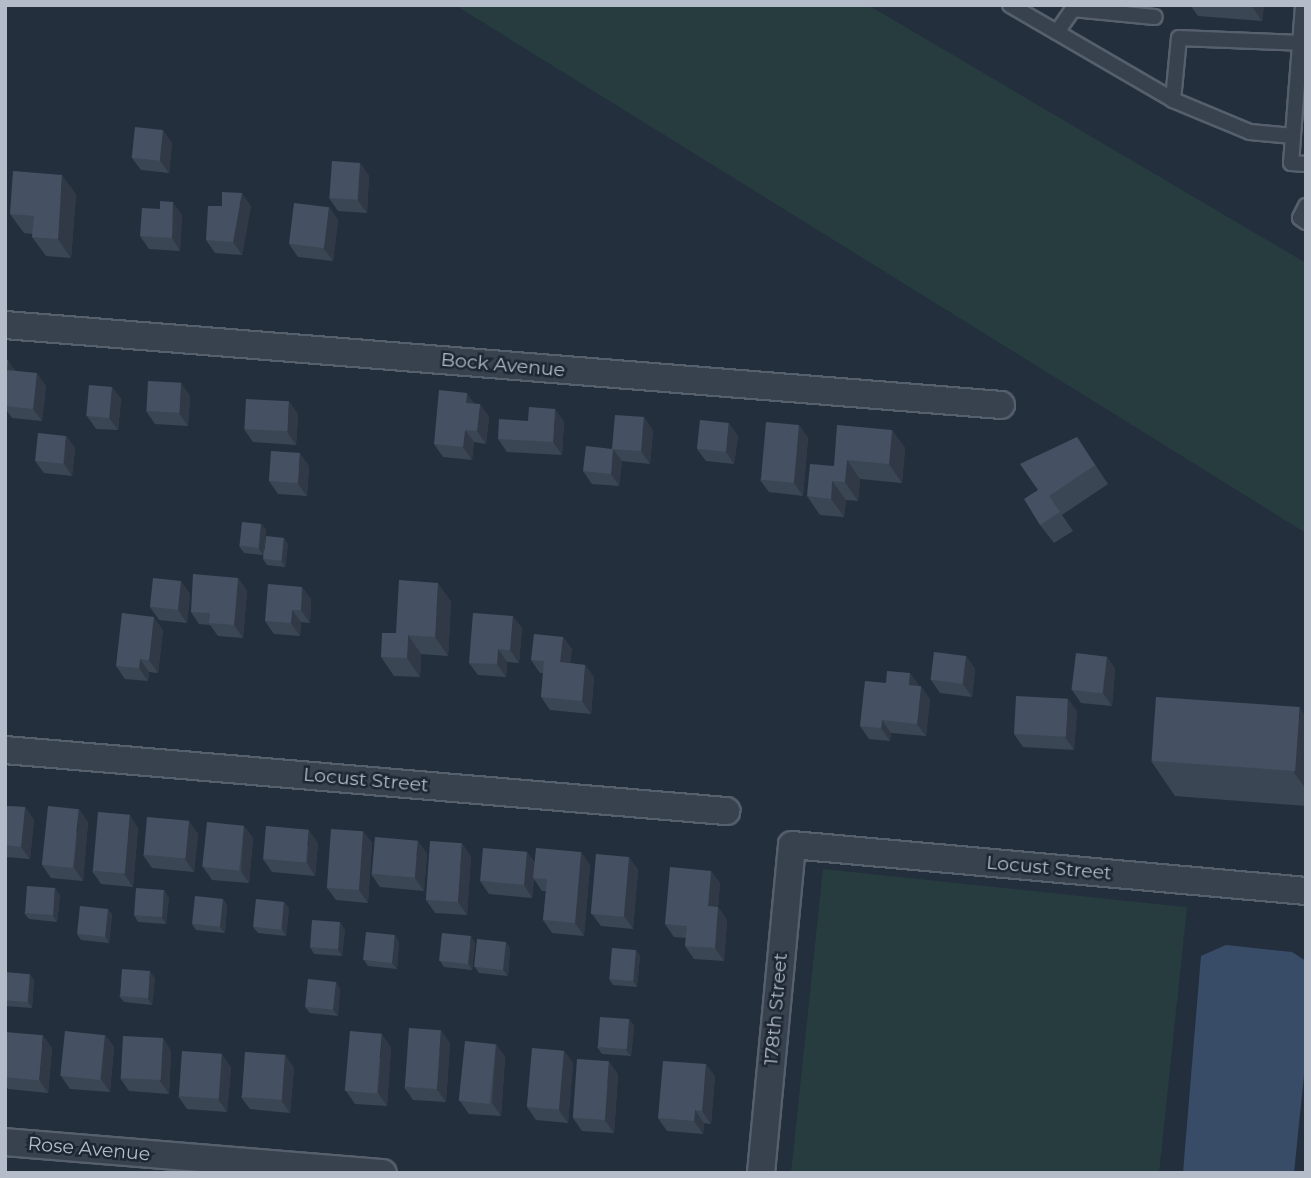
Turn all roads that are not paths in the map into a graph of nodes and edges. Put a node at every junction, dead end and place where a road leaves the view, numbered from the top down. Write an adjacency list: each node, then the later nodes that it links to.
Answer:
1 (1010, 5): 4 (lane)
2 (1303, 5): 5 (lane)
3 (1155, 17): 4 (lane)
4 (1057, 32): 6 (lane)
5 (1303, 43): 6 (lane); 7 (lane)
6 (1173, 100): 8 (lane)
7 (1300, 106): 8 (lane)
8 (1293, 136): 9 (lane)
9 (1306, 164)
10 (1306, 206): 11 (lane)
11 (1306, 222)
12 (5, 325): 13 (street, Bock Avenue)
13 (1001, 405)
14 (5, 750): 15 (street, Locust Street)
15 (726, 811)
16 (792, 845): 17 (street, Locust Street); 20 (street, 178th Street)
17 (1306, 891)
18 (5, 1142): 19 (street, Rose Avenue)
19 (383, 1173)
20 (761, 1173)

